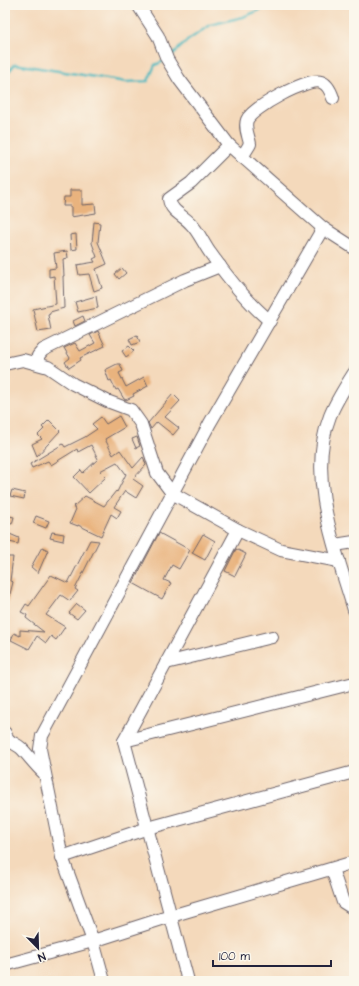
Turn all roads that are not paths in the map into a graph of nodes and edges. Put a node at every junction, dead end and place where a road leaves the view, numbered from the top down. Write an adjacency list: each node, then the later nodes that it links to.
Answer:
1 (138, 5): 3 (street)
2 (333, 98): 4 (street)
3 (229, 145): 4 (street); 7 (street)
4 (242, 157): 5 (street)
5 (323, 228): 6 (street); 8 (street)
6 (354, 248)
7 (220, 266): 8 (street); 9 (street)
8 (270, 320): 12 (street)
9 (38, 363): 10 (street); 12 (street)
10 (5, 364)
11 (354, 373): 15 (street)
12 (172, 493): 13 (street); 23 (street)
13 (238, 530): 16 (street); 19 (street)
14 (354, 542): 15 (street)
15 (335, 546): 16 (street)
16 (339, 560): 17 (street)
17 (354, 610)
18 (272, 637): 19 (street)
19 (166, 663): 22 (street)
20 (354, 683): 22 (street)
21 (5, 733): 23 (street)
22 (124, 741): 25 (street)
23 (44, 772): 26 (street)
24 (354, 772): 25 (street)
25 (148, 828): 26 (street); 30 (street)
26 (62, 857): 31 (street)
27 (354, 862): 28 (street)
28 (332, 869): 29 (street); 30 (street)
29 (354, 909)
30 (171, 916): 31 (street); 34 (street)
31 (93, 941): 32 (street); 33 (street)
32 (5, 964)
33 (104, 981)
34 (188, 981)

